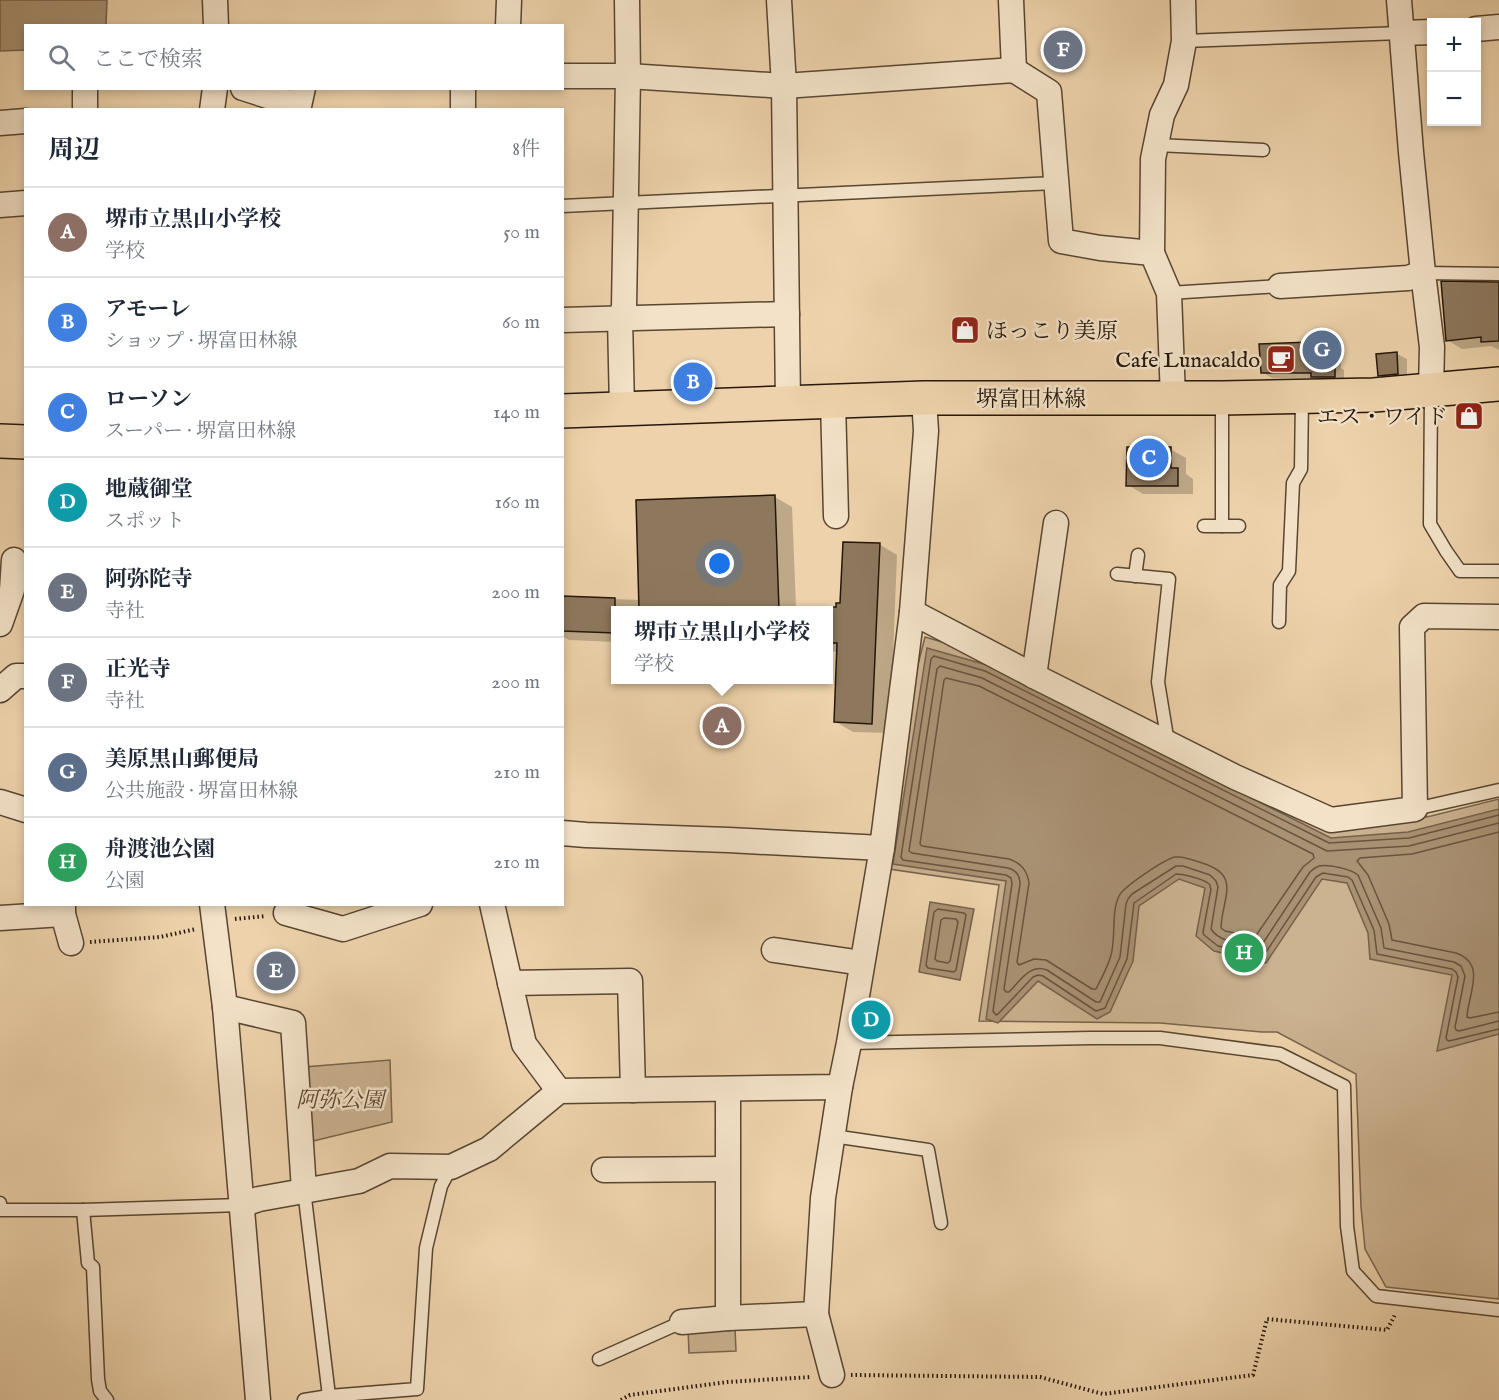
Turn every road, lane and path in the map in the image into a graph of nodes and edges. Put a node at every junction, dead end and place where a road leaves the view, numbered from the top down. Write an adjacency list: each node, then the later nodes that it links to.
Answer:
1 (215, 0): 8 (street)
2 (509, 0): 9 (street)
3 (627, 0): 17 (street)
4 (779, 0): 18 (street)
5 (1011, 0): 15 (street)
6 (1183, 0): 14 (street)
7 (1399, 0): 13 (street)
8 (216, 24)
9 (508, 24)
10 (1499, 27): 11 (street)
11 (1481, 29)
12 (1427, 32): 13 (street)
13 (1401, 33): 14 (lane); 38 (street)
14 (1184, 41): 29 (street)
15 (1014, 70): 18 (street); 31 (street)
16 (564, 76): 17 (street)
17 (628, 76): 18 (street); 33 (street)
18 (784, 86): 32 (street)
19 (85, 90): 24 (street)
20 (215, 90): 25 (street)
21 (249, 90): 22 (street)
22 (303, 90)
23 (463, 90): 26 (street)
24 (85, 108)
25 (212, 108)
26 (463, 108)
27 (24, 121): 28 (street)
28 (0, 123)
29 (1156, 145): 30 (lane); 37 (street)
30 (1263, 150)
31 (1056, 183): 32 (lane); 37 (street)
32 (784, 196): 33 (lane); 42 (street)
33 (626, 202): 36 (lane); 43 (street)
34 (24, 203): 35 (street)
35 (0, 205)
36 (564, 206)
37 (1152, 253): 41 (street)
38 (1423, 273): 39 (lane); 40 (street); 46 (street)
39 (1499, 274)
40 (1281, 285): 41 (lane)
41 (1169, 293): 49 (street)
42 (787, 314): 43 (street); 52 (street)
43 (620, 318): 44 (street); 53 (street)
44 (564, 320)
45 (1499, 384): 46 (main road, 堺富田林線)
46 (1431, 390): 47 (main road, 堺富田林線); 64 (lane)
47 (1302, 397): 50 (main road, 堺富田林線); 70 (lane)
48 (924, 398): 49 (main road, 堺富田林線); 51 (main road, 堺富田林線); 68 (street)
49 (1173, 398): 50 (main road, 堺富田林線)
50 (1222, 398): 60 (lane)
51 (833, 401): 52 (main road, 堺富田林線); 57 (street)
52 (788, 403): 53 (main road, 堺富田林線)
53 (622, 409): 54 (main road, 堺富田林線)
54 (564, 411)
55 (0, 441): 56 (main road)
56 (24, 442)
57 (836, 516)
58 (1056, 523): 73 (street)
59 (1204, 526): 60 (lane)
60 (1222, 526): 61 (lane)
61 (1239, 526)
62 (1138, 555): 66 (lane)
63 (14, 560): 67 (street)
64 (1499, 571)
65 (1118, 574): 66 (lane)
66 (1136, 576): 75 (lane)
67 (19, 589): 71 (street)
68 (912, 612): 73 (street); 81 (street)
69 (1499, 617): 79 (street)
70 (1279, 622)
71 (0, 624)
72 (24, 676): 74 (street)
73 (1034, 676): 75 (street)
74 (0, 690)
75 (1168, 743): 79 (street)
76 (1499, 790): 79 (lane)
77 (0, 802): 78 (street)
78 (24, 809)
79 (1415, 809)
80 (564, 833): 81 (street)
81 (882, 848): 90 (street)
82 (492, 906): 91 (street)
83 (395, 908): 85 (street)
84 (63, 909): 87 (street); 88 (street)
85 (286, 913): 86 (path)
86 (213, 914): 88 (path); 92 (street)
87 (0, 918)
88 (71, 943)
89 (774, 950): 90 (street)
90 (862, 963): 93 (street)
91 (510, 983): 96 (street); 97 (street)
92 (225, 1007): 102 (street); 103 (street)
93 (849, 1043): 94 (street); 107 (lane)
94 (840, 1087): 95 (street); 98 (street)
95 (728, 1089): 96 (street); 100 (street)
96 (633, 1090): 97 (street)
97 (559, 1091): 99 (street)
98 (833, 1136): 106 (lane); 109 (street)
99 (451, 1167): 102 (street); 114 (lane)
100 (727, 1169): 101 (street); 110 (street)
101 (604, 1170)
102 (304, 1191): 103 (street); 114 (lane)
103 (241, 1205): 105 (lane); 116 (street)
104 (0, 1208): 105 (lane)
105 (84, 1209): 115 (lane)
106 (941, 1223)
107 (1403, 1299): 108 (lane); 113 (path)
108 (1499, 1310)
109 (816, 1314): 110 (street); 113 (street)
110 (728, 1318): 111 (street)
111 (682, 1322): 112 (lane)
112 (599, 1359)
113 (832, 1375): 118 (path)
114 (329, 1396): 117 (lane)
115 (107, 1400)
116 (258, 1400)
117 (304, 1400)
118 (621, 1400)

